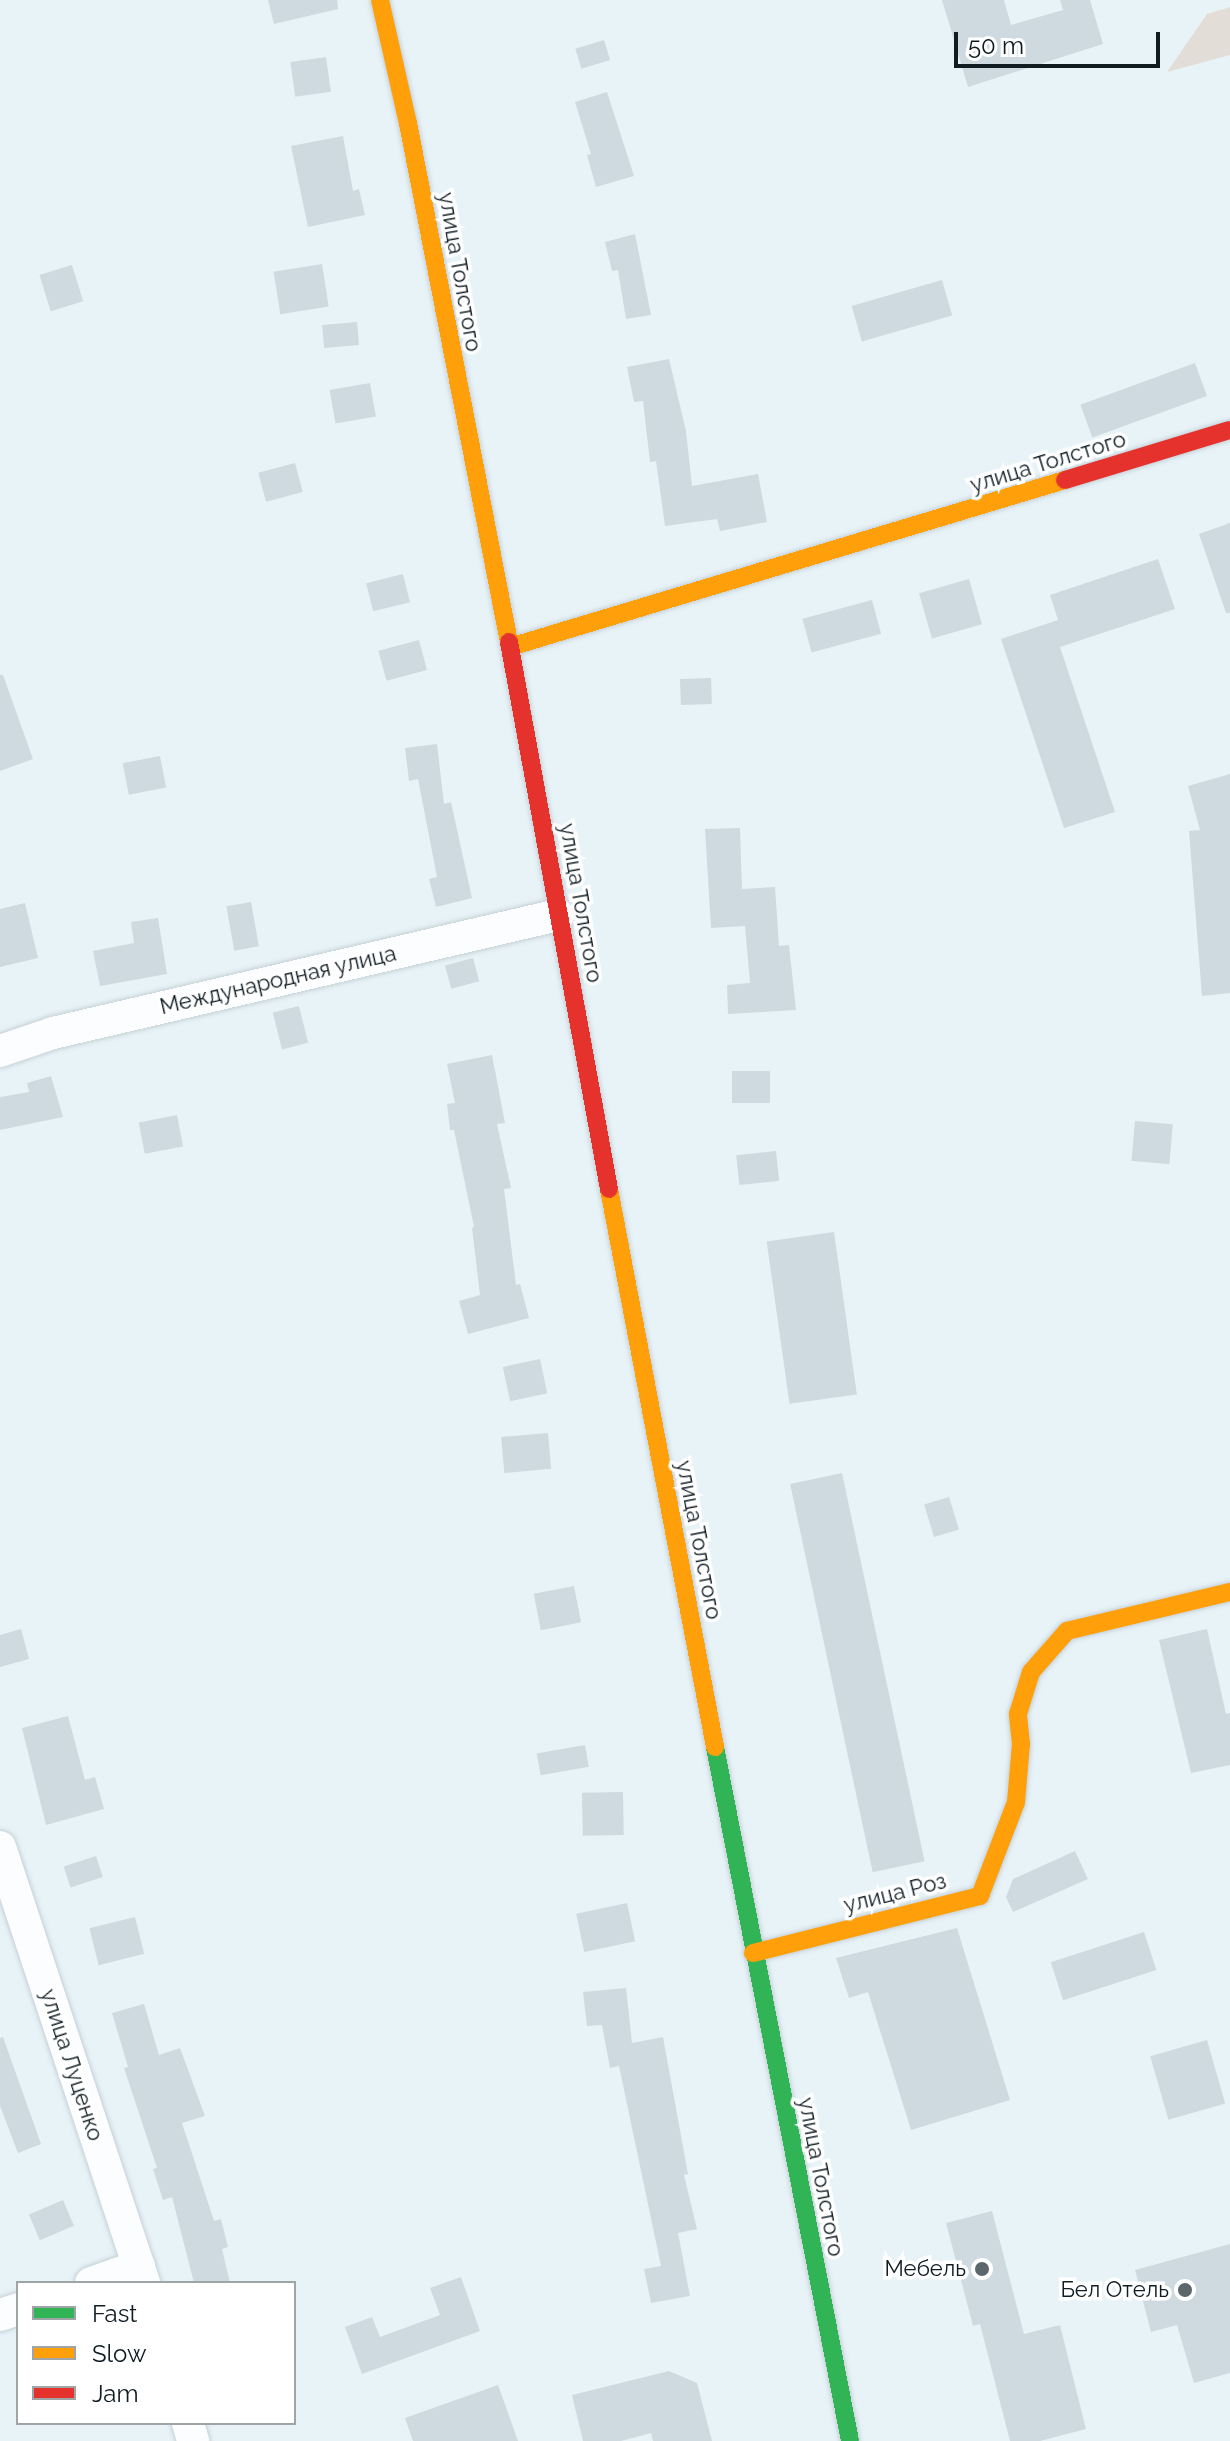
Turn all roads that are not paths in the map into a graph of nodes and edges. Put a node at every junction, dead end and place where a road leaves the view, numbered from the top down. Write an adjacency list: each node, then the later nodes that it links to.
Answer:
1 (380, 0): 3 (main road, улица Толстого)
2 (1230, 430): 3 (main road, улица Толстого)
3 (510, 647): 4 (main road, улица Толстого)
4 (558, 915): 5 (street, Международная улица); 8 (main road, улица Толстого)
5 (0, 1051)
6 (1230, 1592): 8 (main road, улица Роз)
7 (0, 1847): 9 (street, улица Луценко)
8 (753, 1953): 11 (main road, улица Толстого)
9 (141, 2275): 10 (street)
10 (104, 2281)
11 (850, 2441)

